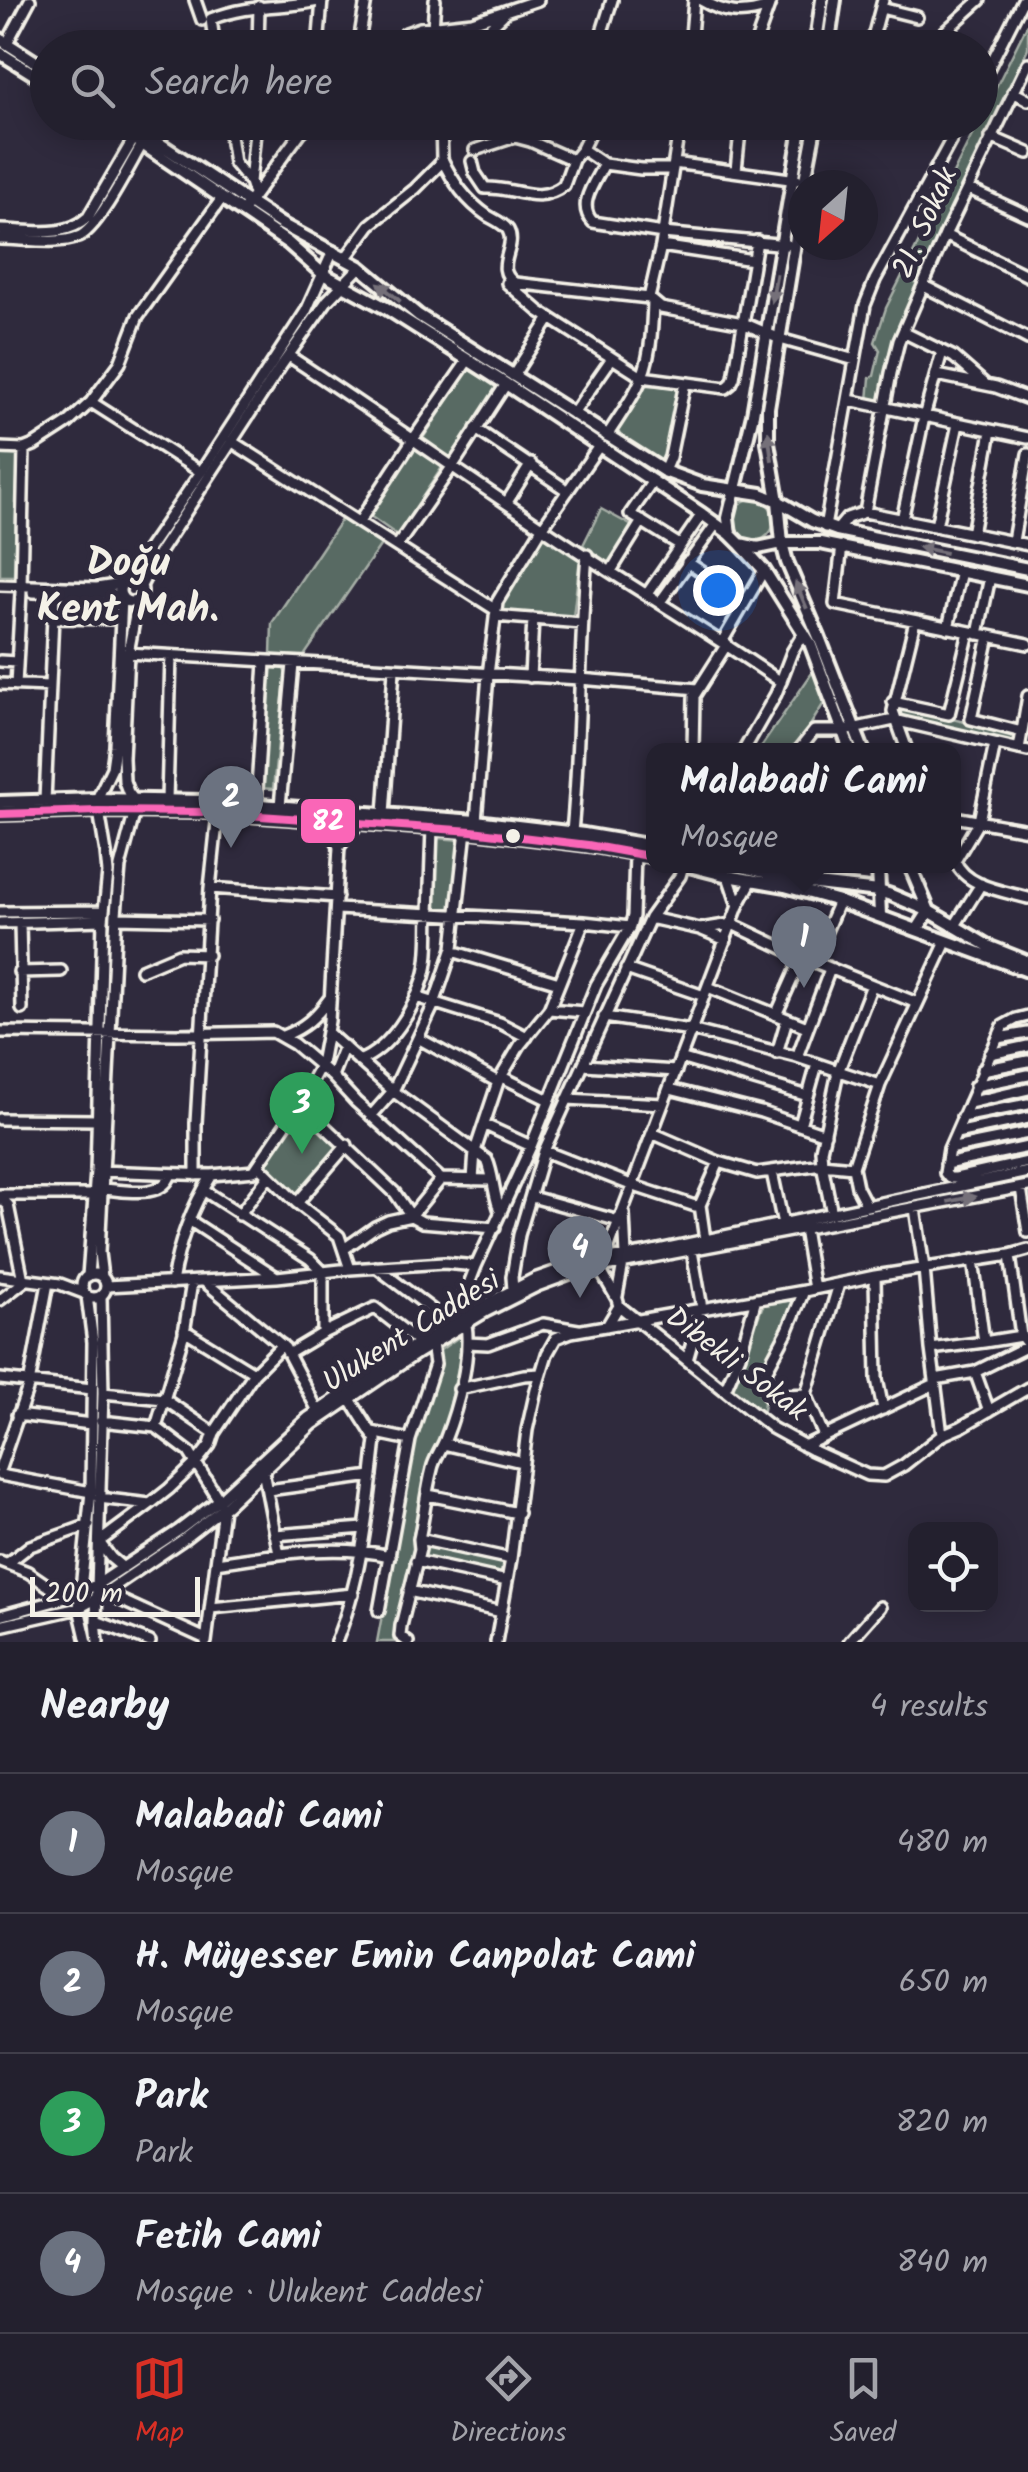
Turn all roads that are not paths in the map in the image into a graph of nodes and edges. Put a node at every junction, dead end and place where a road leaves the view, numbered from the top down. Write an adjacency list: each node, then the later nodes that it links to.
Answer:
1 (30, 0): 33 (street)
2 (195, 0): 18 (street)
3 (322, 0): 13 (street); 22 (street)
4 (366, 0): 23 (street)
5 (435, 0): 19 (street)
6 (538, 0): 16 (street)
7 (612, 0): 26 (street)
8 (698, 0): 14 (street); 27 (street)
9 (822, 0): 29 (main road)
10 (835, 0): 30 (main road)
11 (980, 0): 32 (street)
12 (1024, 0): 34 (street)
13 (262, 4): 20 (street); 21 (street)
14 (770, 4): 28 (street)
15 (882, 4): 17 (street); 31 (street)
16 (508, 12): 19 (street); 25 (street)
17 (917, 17)
18 (202, 20)
19 (433, 28): 24 (street)
20 (213, 30)
21 (260, 30)
22 (320, 30)
23 (361, 30)
24 (414, 30)
25 (488, 30)
26 (603, 30)
27 (693, 30)
28 (761, 30)
29 (817, 30)
30 (831, 30)
31 (875, 30)
32 (946, 30)
33 (2, 45): 35 (main road); 37 (main road)
34 (998, 50)
35 (30, 60)
36 (1028, 63): 38 (street, 21. Sokak)
37 (30, 68)
38 (1013, 92): 39 (street); 40 (street, 21. Sokak)
39 (1028, 100)
40 (998, 124)
41 (138, 140): 75 (street)
42 (138, 140): 79 (street)
43 (144, 140): 71 (main road)
44 (145, 140): 72 (main road)
45 (231, 140): 69 (street)
46 (254, 140): 69 (street)
47 (293, 140): 72 (street)
48 (441, 140): 61 (street)
49 (504, 140): 62 (street)
50 (528, 140): 62 (street)
51 (587, 140): 59 (street)
52 (678, 140): 64 (street)
53 (739, 140): 65 (street)
54 (802, 140): 66 (main road)
55 (812, 140): 67 (main road)
56 (951, 140): 106 (street)
57 (991, 140): 70 (street, 21. Sokak)
58 (998, 140): 60 (street)
59 (582, 149): 62 (street); 63 (street)
60 (1028, 154)
61 (442, 158): 86 (street); 92 (street)
62 (573, 160)
63 (604, 164): 64 (street); 76 (street)
64 (674, 166): 65 (street); 76 (street)
65 (736, 170): 68 (street)
66 (801, 170)
67 (804, 170)
68 (788, 180)
69 (250, 182): 72 (street)
70 (969, 188): 73 (street); 78 (street, 21. Sokak)
71 (222, 198): 72 (main road); 114 (street)
72 (248, 202): 84 (main road); 90 (main road)
73 (1028, 216)
74 (788, 224): 81 (main road)
75 (0, 230)
76 (663, 233): 77 (street); 83 (street)
77 (702, 236): 80 (street); 85 (street)
78 (945, 236): 91 (street); 94 (street, 21. Sokak)
79 (0, 239)
80 (757, 241): 81 (street); 87 (street)
81 (782, 243): 82 (street); 99 (main road, one-way to 99)
82 (788, 245)
83 (661, 246): 85 (street); 95 (street)
84 (333, 251): 86 (main road); 90 (street)
85 (699, 252): 87 (street)
86 (345, 258): 89 (main road)
87 (753, 260): 97 (street)
88 (793, 260): 100 (main road)
89 (360, 267): 93 (street); 109 (main road, one-way to 89)
90 (323, 274): 93 (main road); 131 (street)
91 (1028, 276)
92 (508, 278): 95 (street); 96 (street)
93 (342, 286): 103 (street); 105 (main road)
94 (924, 286): 98 (street, 21. Sokak); 101 (street)
95 (651, 300): 97 (street); 108 (street)
96 (550, 318): 104 (street); 109 (street)
97 (743, 324): 99 (street); 110 (street)
98 (903, 332): 102 (street); 115 (street, 21. Sokak)
99 (766, 334): 100 (street); 133 (main road)
100 (780, 339): 106 (street); 135 (main road, one-way to 100)
101 (1028, 340)
102 (942, 352): 107 (street); 111 (street)
103 (289, 356): 121 (street); 123 (street)
104 (612, 358): 108 (street); 116 (street)
105 (468, 360): 109 (main road); 121 (street)
106 (855, 360): 113 (street)
107 (937, 374): 111 (street); 117 (street)
108 (642, 377): 110 (street); 124 (street)
109 (509, 380): 116 (main road); 119 (street); 124 (main road)
110 (685, 383): 130 (street)
111 (986, 384): 112 (street)
112 (1028, 399)
113 (849, 400): 115 (street); 143 (street)
114 (91, 402): 126 (street); 131 (street)
115 (885, 409): 117 (street); 137 (street, 21. Sokak)
116 (573, 414): 124 (main road)
117 (924, 416): 118 (street); 139 (street)
118 (958, 424): 120 (street); 144 (street)
119 (476, 429): 128 (street); 129 (street)
120 (991, 431): 122 (street); 148 (street)
121 (414, 438): 129 (street); 141 (street)
122 (1028, 438)
123 (231, 441): 141 (street); 164 (street)
124 (603, 441): 130 (main road); 132 (main road); 134 (street)
125 (0, 448): 126 (street)
126 (24, 449): 166 (street)
127 (1028, 454): 149 (street)
128 (531, 464): 134 (street); 136 (street)
129 (452, 467): 136 (street); 154 (street)
130 (664, 471): 133 (main road)
131 (201, 472): 167 (street)
132 (653, 482): 138 (main road); 140 (street)
133 (736, 490): 135 (main road); 147 (main road)
134 (568, 491): 145 (street)
135 (778, 501): 143 (main road); 150 (main road)
136 (507, 502): 145 (street)
137 (866, 512): 139 (street); 146 (street)
138 (702, 514): 142 (main road); 153 (street)
139 (902, 520): 144 (street)
140 (642, 521): 153 (street); 159 (street)
141 (360, 522): 154 (street)
142 (716, 524): 147 (main road); 157 (street)
143 (825, 526): 146 (main road)
144 (936, 526): 148 (street)
145 (542, 528): 156 (street); 173 (street)
146 (837, 530): 158 (main road, one-way to 146)
147 (730, 534): 151 (main road)
148 (972, 534): 149 (street)
149 (1013, 541): 152 (street)
150 (782, 543): 151 (main road); 155 (main road); 202 (main road, one-way to 150)
151 (740, 544): 160 (main road)
152 (1028, 544)
153 (680, 545): 169 (street)
154 (396, 546): 173 (street)
155 (842, 546): 161 (main road); 177 (street)
156 (587, 555): 159 (street); 178 (street)
157 (686, 562): 171 (street); 172 (street)
158 (1028, 569)
159 (611, 570): 169 (street)
160 (764, 570): 171 (street); 180 (main road)
161 (961, 571): 162 (main road); 179 (street)
162 (990, 577): 163 (main road); 181 (street)
163 (1028, 585)
164 (141, 586): 167 (street); 170 (street)
165 (0, 588): 166 (street)
166 (21, 589): 167 (street); 168 (street); 187 (street)
167 (123, 590): 168 (street); 170 (street); 175 (street)
168 (54, 593): 174 (street)
169 (648, 594): 172 (street)
170 (138, 600): 184 (street)
171 (746, 601): 182 (street)
172 (660, 602): 182 (street)
173 (496, 613): 176 (street); 191 (street)
174 (52, 618): 175 (street); 197 (street)
175 (121, 619): 216 (street)
176 (534, 619): 178 (street); 192 (street)
177 (915, 621): 179 (street); 200 (street)
178 (581, 623): 193 (street)
179 (948, 628): 181 (street)
180 (804, 632): 194 (street); 202 (main road)
181 (979, 634): 183 (street); 200 (street); 203 (street)
182 (724, 643): 194 (street); 198 (street)
183 (1028, 644)
184 (128, 654): 185 (street); 217 (street)
185 (172, 656): 188 (street); 212 (street)
186 (0, 661): 187 (street)
187 (17, 662): 196 (street)
188 (265, 662): 189 (street); 215 (street)
189 (293, 664): 190 (street); 218 (street)
190 (394, 670): 191 (street); 221 (street)
191 (488, 674): 192 (street); 224 (street)
192 (530, 676): 193 (street)
193 (580, 679): 198 (street); 230 (street)
194 (781, 682): 205 (street)
195 (0, 684): 196 (street)
196 (16, 685): 197 (street)
197 (49, 686): 213 (street)
198 (698, 688): 204 (street)
199 (1028, 699): 203 (street)
200 (894, 702): 201 (street)
201 (894, 720): 202 (street); 209 (street); 210 (street)
202 (848, 730): 206 (street); 207 (main road); 208 (main road)
203 (1022, 732): 211 (street)
204 (693, 743)
205 (748, 743)
206 (805, 743)
207 (849, 743)
208 (858, 743)
209 (903, 743)
210 (996, 744): 211 (street); 225 (street)
211 (1023, 750)
212 (167, 800): 215 (main road); 217 (main road)
213 (45, 801): 214 (main road); 216 (main road)
214 (0, 802)
215 (256, 804): 218 (main road)
216 (98, 805): 217 (main road); 220 (main road); 255 (street)
217 (135, 805): 219 (main road); 258 (street)
218 (280, 806): 221 (main road)
219 (218, 813): 223 (main road); 245 (street)
220 (0, 814)
221 (384, 814): 224 (main road)
222 (961, 818): 225 (street)
223 (327, 820): 226 (main road); 232 (street)
224 (476, 821): 230 (main road)
225 (979, 821): 229 (street); 233 (street)
226 (360, 823): 227 (main road); 232 (street)
227 (432, 828): 228 (main road); 254 (street)
228 (466, 830): 234 (main road); 256 (street)
229 (1028, 830)
230 (572, 832): 231 (main road)
231 (646, 845)
232 (339, 848): 247 (street)
233 (961, 851)
234 (635, 854): 235 (main road); 265 (street)
235 (646, 856)
236 (961, 872): 244 (street)
237 (682, 873): 259 (street)
238 (715, 873): 242 (main road)
239 (768, 873): 246 (main road)
240 (878, 873): 246 (main road)
241 (913, 873): 252 (main road)
242 (728, 876): 243 (main road); 250 (street)
243 (752, 880): 249 (main road); 250 (street)
244 (981, 884): 248 (street); 266 (street)
245 (210, 888): 247 (street); 260 (street)
246 (879, 891): 252 (main road); 257 (main road)
247 (337, 897): 251 (street)
248 (1028, 898)
249 (839, 901): 257 (main road); 274 (street)
250 (738, 906): 264 (street)
251 (337, 909): 254 (street); 286 (street)
252 (929, 911): 266 (main road); 268 (main road)
253 (0, 912): 255 (street)
254 (429, 914): 256 (street); 285 (street)
255 (103, 915): 263 (street); 299 (street)
256 (458, 915): 261 (street); 271 (street)
257 (880, 916): 268 (main road)
258 (116, 918): 260 (street); 299 (street)
259 (650, 918): 267 (street); 276 (street)
260 (209, 920): 272 (street)
261 (584, 922): 265 (street); 282 (street)
262 (0, 923): 263 (street)
263 (20, 923): 280 (street)
264 (732, 924): 267 (street); 269 (street); 273 (street)
265 (630, 927): 291 (street)
266 (954, 927): 275 (main road)
267 (700, 929): 269 (street)
268 (917, 930): 270 (main road)
269 (726, 940): 284 (street)
270 (946, 942): 281 (main road); 287 (street)
271 (452, 951): 282 (street); 288 (street)
272 (208, 955): 278 (street); 301 (street)
273 (802, 958): 274 (street); 292 (street)
274 (814, 962): 277 (street)
275 (1028, 962)
276 (626, 969): 284 (street); 293 (street)
277 (830, 969): 283 (street); 296 (street)
278 (142, 970)
279 (61, 971): 280 (street)
280 (19, 972): 289 (street)
281 (1028, 972)
282 (559, 983): 290 (street)
283 (872, 985): 287 (street); 320 (street)
284 (706, 992): 292 (street); 297 (street)
285 (416, 996): 288 (street); 313 (street)
286 (331, 997): 300 (street); 303 (street)
287 (918, 1003): 324 (street)
288 (434, 1004): 304 (street); 305 (street)
289 (22, 1009)
290 (549, 1009): 291 (street); 304 (street)
291 (584, 1012): 330 (street)
292 (776, 1014): 295 (street)
293 (604, 1016): 297 (street); 315 (street)
294 (1028, 1016): 306 (street)
295 (788, 1019): 296 (street); 309 (street)
296 (806, 1027): 311 (street)
297 (690, 1030): 309 (street); 312 (street)
298 (0, 1032): 299 (street)
299 (105, 1032): 301 (street); 340 (street); 359 (street)
300 (327, 1032): 307 (street); 317 (street)
301 (202, 1033): 303 (street); 363 (street)
302 (1028, 1033): 306 (street)
303 (283, 1036): 317 (street)
304 (527, 1037): 323 (street)
305 (418, 1038): 323 (street); 328 (street)
306 (998, 1038): 310 (street)
307 (344, 1046): 313 (street); 322 (street)
308 (1028, 1046): 310 (street)
309 (777, 1053): 311 (street)
310 (990, 1054): 318 (street)
311 (797, 1057): 316 (street)
312 (680, 1058): 319 (street); 329 (street)
313 (359, 1060): 328 (street)
314 (1028, 1061): 318 (street)
315 (585, 1064): 319 (street); 331 (street)
316 (817, 1064): 320 (street); 329 (street)
317 (320, 1067): 322 (street); 333 (street)
318 (982, 1070): 325 (street)
319 (676, 1071): 326 (street)
320 (838, 1072): 324 (street); 346 (street)
321 (1028, 1075): 325 (street)
322 (332, 1076): 336 (street)
323 (500, 1080): 330 (street); 341 (street)
324 (880, 1085): 358 (street)
325 (975, 1086): 332 (street)
326 (670, 1088): 334 (street); 342 (street)
327 (1028, 1089): 332 (street)
328 (393, 1091): 336 (street); 351 (street)
329 (808, 1096): 342 (street)
330 (548, 1100): 348 (street)
331 (567, 1100): 334 (street); 352 (street)
332 (968, 1102): 337 (street)
333 (300, 1103): 347 (street); 357 (street)
334 (663, 1104): 343 (street)
335 (1028, 1104): 337 (street)
336 (371, 1116): 366 (street)
337 (962, 1117): 344 (street)
338 (1028, 1118): 344 (street)
339 (0, 1119): 340 (street)
340 (98, 1120): 359 (street)
341 (485, 1125): 348 (street); 351 (street)
342 (800, 1125): 346 (street)
343 (652, 1133): 353 (street); 369 (street)
344 (956, 1133): 350 (street)
345 (1028, 1133): 350 (street)
346 (825, 1134): 355 (street)
347 (347, 1145): 375 (street); 383 (street)
348 (531, 1146): 380 (street)
349 (1028, 1147): 356 (street)
350 (950, 1149): 356 (street)
351 (476, 1151): 367 (street); 368 (street)
352 (544, 1151): 369 (street); 374 (street)
353 (719, 1162): 360 (street); 376 (street)
354 (1028, 1162): 356 (street)
355 (822, 1164): 358 (street); 360 (street); 381 (street)
356 (946, 1164)
357 (259, 1166): 364 (street); 365 (street)
358 (853, 1167): 377 (street)
359 (100, 1171): 362 (street); 372 (street)
360 (772, 1172): 386 (street)
361 (1028, 1172): 377 (street)
362 (171, 1174): 363 (street); 372 (street)
363 (196, 1175): 364 (street)
364 (212, 1175): 371 (street)
365 (268, 1177): 375 (street); 382 (street)
366 (441, 1179): 367 (street); 383 (street)
367 (473, 1180): 368 (street)
368 (491, 1180): 380 (street)
369 (631, 1186): 376 (street); 378 (street)
370 (1025, 1187): 379 (street, one-way to 370); 389 (street)
371 (202, 1190): 382 (street); 384 (street)
372 (98, 1192): 373 (street); 405 (street); 414 (street)
373 (0, 1196): 407 (street)
374 (532, 1196): 385 (street); 415 (street)
375 (296, 1203): 391 (street)
376 (700, 1205): 390 (street)
377 (868, 1206): 381 (street)
378 (624, 1208): 385 (street); 395 (street)
379 (915, 1208): 388 (street); 400 (street)
380 (501, 1213): 387 (street)
381 (832, 1214): 386 (street)
382 (239, 1215): 402 (street)
383 (411, 1216): 387 (street); 391 (street)
384 (190, 1220): 406 (street); 410 (street)
385 (619, 1221): 397 (street)
386 (783, 1224): 390 (street)
387 (495, 1228): 398 (street)
388 (804, 1229): 393 (street); 416 (street)
389 (1028, 1232)
390 (705, 1240): 395 (street)
391 (344, 1248): 401 (street)
392 (1028, 1250): 394 (street)
393 (692, 1251): 395 (street); 421 (street)
394 (1010, 1255): 396 (street); 430 (street)
395 (624, 1260): 397 (street); 420 (street)
396 (973, 1260): 400 (street); 429 (street)
397 (602, 1264): 415 (street); 420 (street, Dibekli Sokak); 423 (street, Ulukent Caddesi)
398 (476, 1266): 399 (street); 423 (street)
399 (376, 1267): 401 (street); 423 (street)
400 (924, 1268): 404 (street); 433 (street)
401 (350, 1269): 402 (street)
402 (323, 1272): 406 (street); 427 (street)
403 (0, 1276): 407 (street)
404 (876, 1276): 413 (street); 450 (street)
405 (86, 1277): 412 (street); 414 (street); 417 (street)
406 (278, 1277): 408 (street)
407 (24, 1280): 409 (street); 419 (street)
408 (204, 1281): 411 (street); 434 (street)
409 (48, 1282): 412 (street); 441 (street)
410 (172, 1282): 411 (street); 414 (street)
411 (192, 1282): 425 (street)
412 (60, 1284): 417 (street)
413 (839, 1284): 416 (street); 447 (street)
414 (103, 1286): 417 (street); 446 (street)
415 (513, 1290): 423 (street)
416 (809, 1290): 418 (street); 447 (street)
417 (86, 1294): 443 (street)
418 (756, 1299): 421 (street); 445 (street)
419 (0, 1300)
420 (618, 1302): 422 (street, Dibekli Sokak); 424 (street)
421 (702, 1308): 422 (street); 435 (street)
422 (638, 1322): 424 (street); 435 (street, Dibekli Sokak)
423 (459, 1323): 428 (street); 431 (street); 432 (street, Ulukent Caddesi)
424 (607, 1326): 426 (street)
425 (184, 1330): 436 (street); 448 (street)
426 (581, 1330): 428 (street); 438 (street)
427 (323, 1333): 431 (street); 434 (street)
428 (467, 1342): 444 (street)
429 (984, 1342): 430 (street); 433 (street)
430 (1026, 1342): 437 (street)
431 (420, 1343): 452 (street)
432 (432, 1344): 449 (street, Ulukent Caddesi); 460 (street)
433 (931, 1349): 440 (street)
434 (285, 1350): 436 (street); 452 (street)
435 (687, 1360): 445 (street, Dibekli Sokak)
436 (254, 1372): 456 (street)
437 (975, 1372): 440 (street); 451 (street)
438 (541, 1374): 444 (street); 463 (street)
439 (0, 1380): 441 (street)
440 (935, 1382): 450 (street); 458 (street)
441 (30, 1384): 443 (street); 453 (street)
442 (1028, 1388): 451 (street)
443 (92, 1389): 454 (street)
444 (459, 1390): 461 (street)
445 (724, 1390): 462 (street, Dibekli Sokak)
446 (102, 1393): 448 (street); 454 (street)
447 (806, 1394): 459 (street)
448 (164, 1399): 455 (street); 456 (street)
449 (350, 1399): 457 (street); 465 (street, Ulukent Caddesi)
450 (883, 1409): 459 (street)
451 (988, 1411): 458 (street)
452 (318, 1412): 472 (street)
453 (17, 1415): 454 (street); 466 (street)
454 (96, 1422): 455 (street); 469 (street)
455 (156, 1427): 464 (street)
456 (214, 1432): 464 (street)
457 (372, 1432): 460 (street); 467 (street)
458 (942, 1435): 462 (street, Dibekli Sokak)
459 (824, 1436): 462 (street)
460 (410, 1440): 481 (street)
461 (444, 1444): 463 (street); 470 (street)
462 (804, 1446)
463 (522, 1462): 473 (street)
464 (194, 1464): 471 (street); 472 (street)
465 (263, 1471): 468 (street); 472 (street, Ulukent Caddesi)
466 (0, 1472): 469 (street)
467 (372, 1476): 468 (street); 475 (street)
468 (268, 1490): 476 (street)
469 (95, 1495): 471 (street); 474 (street); 478 (street)
470 (428, 1495): 473 (street); 477 (street)
471 (150, 1504): 478 (street)
472 (221, 1504): 485 (street); 486 (street); 490 (street, Ulukent Caddesi)
473 (518, 1513): 482 (street)
474 (88, 1525): 484 (street); 489 (street)
475 (364, 1528): 476 (street); 479 (street)
476 (275, 1535): 480 (street)
477 (419, 1539): 482 (street); 483 (street)
478 (99, 1542): 486 (street); 490 (street)
479 (362, 1550): 480 (street); 481 (street); 491 (street)
480 (279, 1554): 485 (street)
481 (390, 1556): 496 (street)
482 (511, 1558): 487 (street)
483 (416, 1561): 487 (street); 488 (street)
484 (4, 1562): 492 (street)
485 (216, 1563): 495 (street)
486 (123, 1568): 490 (street)
487 (507, 1581): 497 (street)
488 (409, 1591): 497 (street); 506 (street)
489 (80, 1592): 490 (street); 492 (street); 494 (street)
490 (100, 1592): 494 (street, Ulukent Caddesi); 499 (street); 501 (street)
491 (353, 1594): 495 (street); 505 (street)
492 (66, 1598): 498 (street)
493 (880, 1607): 508 (street)
494 (79, 1608): 500 (street, Ulukent Caddesi); 502 (street)
495 (211, 1608): 501 (street)
496 (379, 1611)
497 (502, 1612): 507 (street)
498 (0, 1616)
499 (96, 1621): 503 (street); 504 (street)
500 (0, 1626)
501 (206, 1641)
502 (87, 1642)
503 (98, 1642)
504 (150, 1642)
505 (336, 1642)
506 (408, 1642)
507 (496, 1642)
508 (849, 1642)

